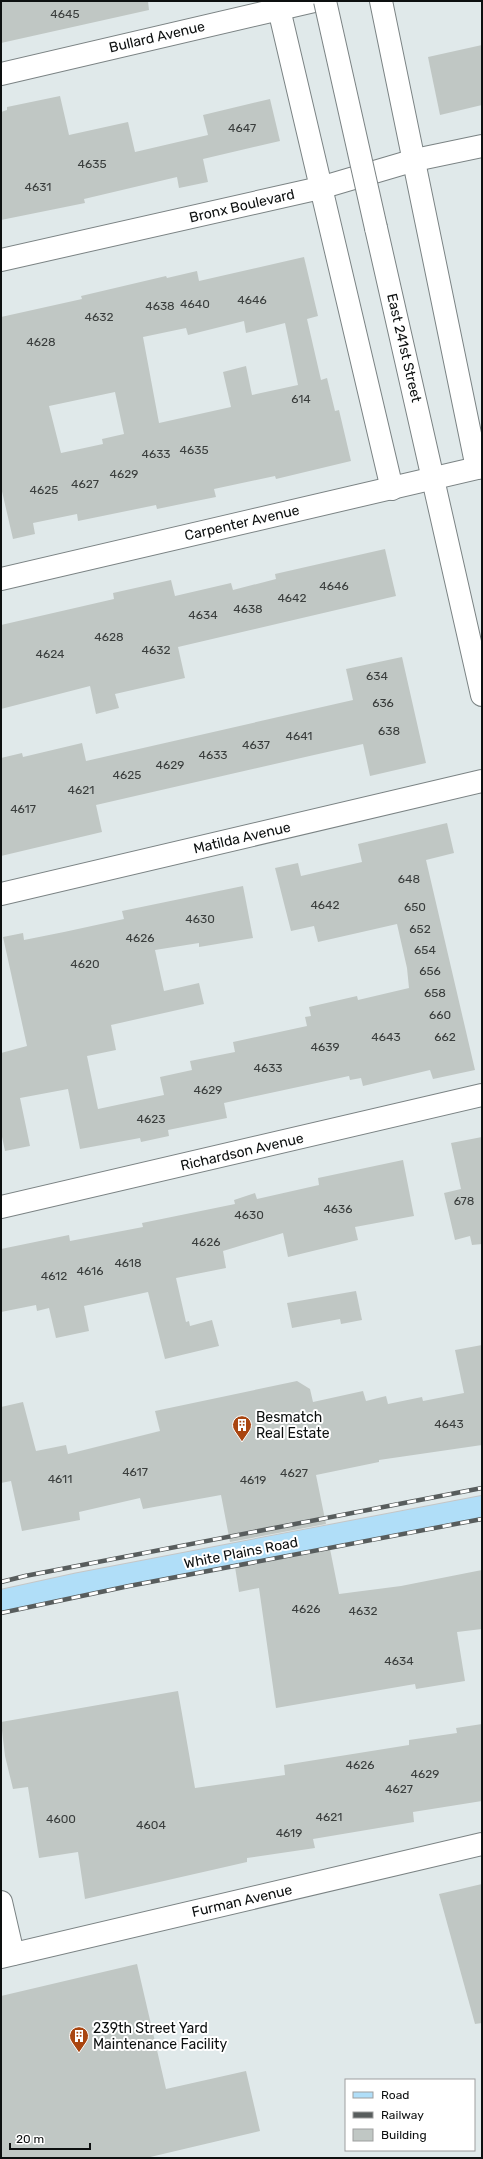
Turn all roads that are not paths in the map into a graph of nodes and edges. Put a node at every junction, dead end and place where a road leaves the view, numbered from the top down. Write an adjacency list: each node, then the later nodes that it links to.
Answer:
1 (314, 1): 4 (street, Bullard Avenue)
2 (325, 1): 11 (street, East 241st Street, bridge)
3 (381, 1): 7 (street)
4 (279, 9): 5 (street, Bullard Avenue); 8 (street)
5 (1, 74)
6 (482, 146): 7 (street, Bronx Boulevard)
7 (415, 160): 8 (street, Bronx Boulevard); 10 (street)
8 (320, 188): 9 (street, Bronx Boulevard); 12 (street)
9 (1, 260)
10 (480, 467): 11 (street, Carpenter Avenue)
11 (434, 478): 12 (street, Carpenter Avenue); 14 (street, East 241st Street)
12 (392, 489): 13 (street, Carpenter Avenue)
13 (1, 579)
14 (482, 695)
15 (482, 781): 16 (street, Matilda Avenue)
16 (1, 894)
17 (482, 1096): 18 (street, Richardson Avenue)
18 (1, 1208)
19 (482, 1507): 20 (main road, White Plains Road)
20 (1, 1601)
21 (482, 1844): 23 (street, Furman Avenue)
22 (1, 1902): 23 (street)
23 (7, 1956)

